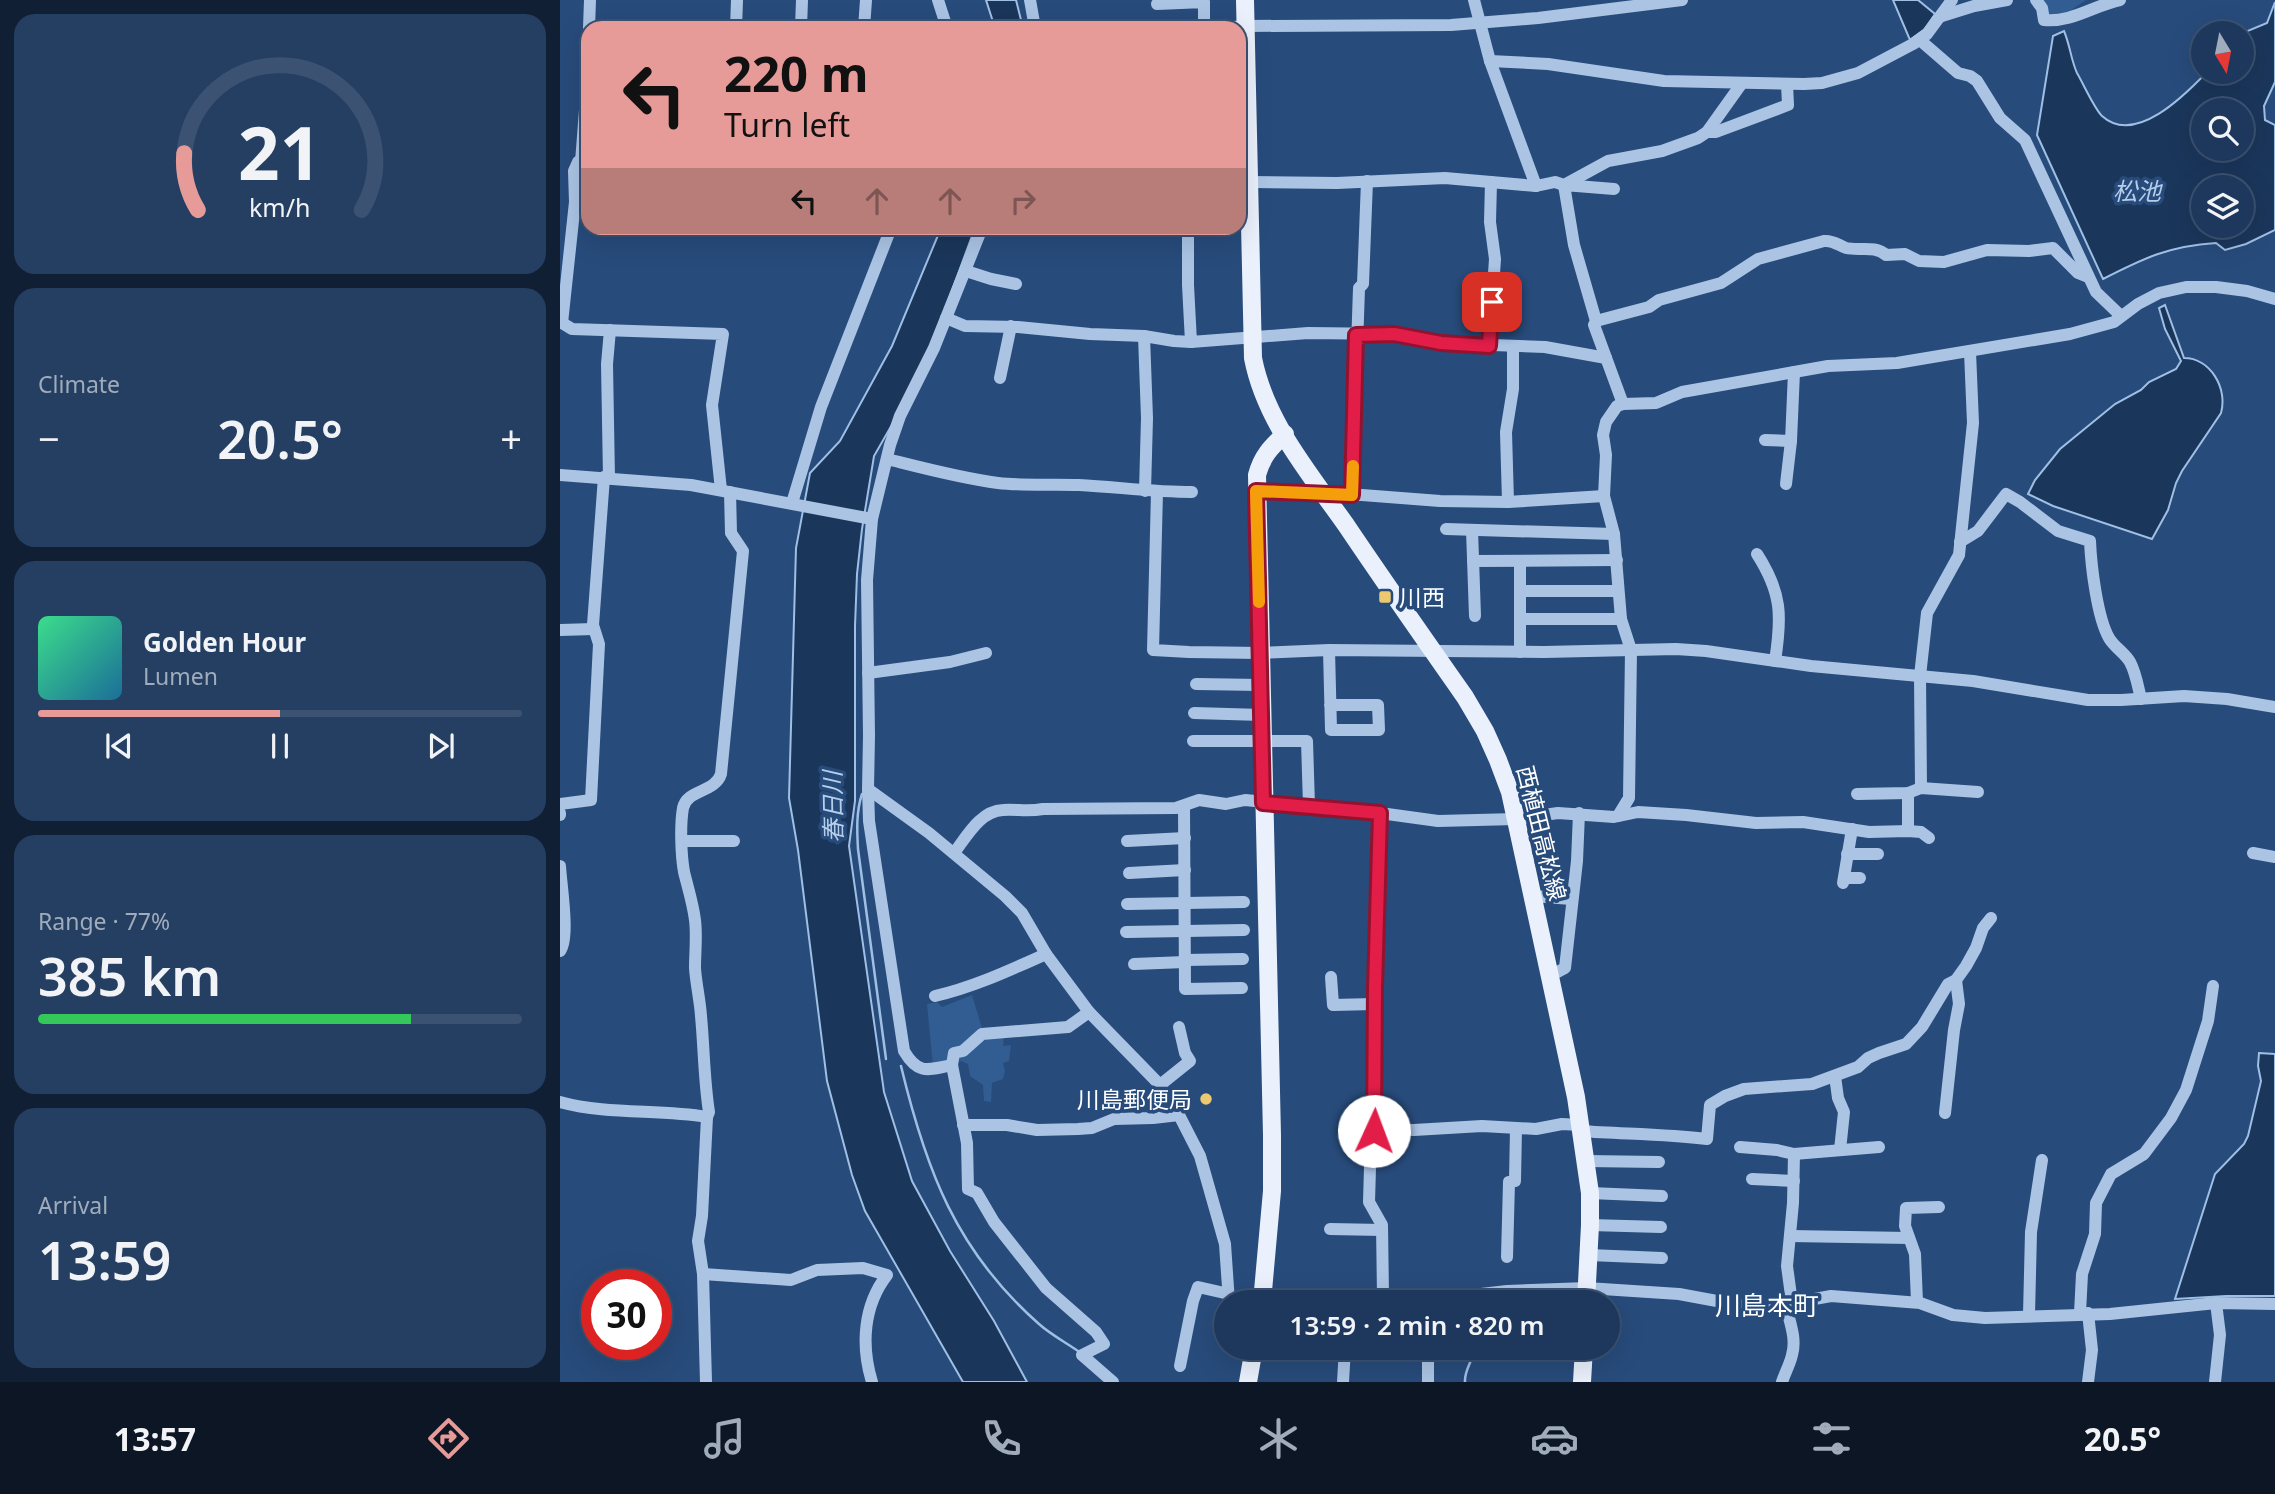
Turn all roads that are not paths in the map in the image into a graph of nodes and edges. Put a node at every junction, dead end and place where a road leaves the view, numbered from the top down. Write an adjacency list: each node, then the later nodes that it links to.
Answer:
1 (590, 0): 16 (street)
2 (737, 0): 17 (street)
3 (802, 0): 18 (street)
4 (866, 0): 19 (street)
5 (938, 0): 20 (street)
6 (1030, 0): 21 (street)
7 (1245, 0): 23 (main road, 西植田高松線)
8 (1474, 0): 24 (street)
9 (1682, 0): 24 (street)
10 (1952, 0): 15 (street)
11 (2007, 0): 15 (street)
12 (2036, 0): 13 (street)
13 (2120, 0)
14 (1157, 4): 22 (street)
15 (1942, 16): 29 (street)
16 (589, 21)
17 (736, 21)
18 (800, 21)
19 (864, 21)
20 (945, 21)
21 (1034, 21)
22 (1204, 21)
23 (1246, 21)
24 (1481, 23): 25 (street); 27 (street)
25 (1246, 26): 34 (main road, 西植田高松線)
26 (1921, 41): 42 (street)
27 (1490, 61): 28 (street); 36 (street)
28 (1742, 83): 29 (street); 30 (street)
29 (1787, 84): 30 (street)
30 (1707, 132): 35 (street)
31 (581, 162): 48 (street)
32 (1367, 181): 33 (street); 34 (street); 52 (street)
33 (1491, 182): 36 (street); 55 (street)
34 (1246, 184): 53 (main road, 西植田高松線)
35 (1564, 185): 36 (street); 37 (street); 47 (street)
36 (1536, 186)
37 (1614, 189)
38 (888, 235): 77 (street)
39 (979, 235): 41 (street)
40 (1188, 235): 54 (street)
41 (966, 271): 43 (street); 46 (street)
42 (2088, 277): 45 (street); 47 (street)
43 (1016, 284)
44 (2275, 299): 45 (street)
45 (2121, 316): 57 (street)
46 (946, 318): 49 (street); 65 (street)
47 (1596, 321): 58 (street)
48 (561, 323): 50 (street)
49 (1012, 326): 51 (street); 60 (street)
50 (610, 330): 67 (street); 69 (street)
51 (1144, 335): 54 (street); 70 (street)
52 (1356, 335): 53 (street); 55 (street); 74 (street)
53 (1253, 336): 54 (street); 62 (main road, 西植田高松線)
54 (1191, 342)
55 (1489, 346): 56 (street)
56 (1513, 346): 58 (street); 76 (street)
57 (1970, 352): 59 (street); 82 (street)
58 (1606, 358): 61 (street)
59 (1794, 372): 61 (street); 64 (street)
60 (1000, 379)
61 (1623, 404): 75 (street)
62 (1285, 434): 71 (main road); 73 (main road, 西植田高松線)
63 (1765, 440): 64 (street)
64 (1791, 441): 68 (street)
65 (887, 459): 70 (street); 78 (street)
66 (560, 475): 67 (street)
67 (606, 478): 69 (street); 93 (street)
68 (1786, 484)
69 (726, 491): 77 (street); 130 (street)
70 (1151, 491): 72 (street); 99 (street)
71 (1256, 491): 73 (street); 99 (main road)
72 (1192, 492)
73 (1323, 492): 74 (street); 95 (main road, 西植田高松線)
74 (1352, 495): 76 (street)
75 (1604, 496): 76 (street); 81 (street)
76 (1508, 502)
77 (794, 503): 78 (street)
78 (870, 518): 101 (street)
79 (1446, 529): 80 (street)
80 (1472, 530): 81 (street); 85 (street)
81 (1614, 534): 84 (street)
82 (1960, 542): 102 (street); 105 (street)
83 (1757, 554): 100 (street)
84 (1617, 560): 86 (street); 88 (street)
85 (1474, 561): 86 (street); 89 (street)
86 (1520, 561): 87 (street)
87 (1520, 591): 88 (street); 90 (street)
88 (1617, 591): 91 (street)
89 (1475, 617)
90 (1520, 619): 91 (street); 97 (street)
91 (1621, 619): 96 (street)
92 (560, 629): 93 (street)
93 (594, 629): 118 (street)
94 (1329, 650): 95 (street); 99 (street); 106 (street)
95 (1432, 650): 97 (street); 125 (main road, 西植田高松線)
96 (1631, 650): 97 (street); 100 (street); 116 (street)
97 (1520, 652)
98 (986, 653): 101 (street)
99 (1261, 653): 104 (main road)
100 (1775, 661): 102 (street)
101 (869, 673): 112 (street)
102 (1920, 676): 105 (street); 113 (street)
103 (1196, 684): 104 (street)
104 (1261, 685): 109 (main road)
105 (2141, 699): 107 (street)
106 (1330, 705)
107 (2275, 707)
108 (1194, 712): 109 (street)
109 (1262, 715): 110 (main road)
110 (1262, 740): 111 (street); 117 (main road); 120 (street)
111 (1193, 741)
112 (868, 789): 133 (street); 165 (street)
113 (1914, 791): 114 (street); 115 (street); 127 (street)
114 (1978, 792)
115 (1857, 794)
116 (1629, 798): 121 (street); 124 (street)
117 (1263, 803): 119 (street); 120 (street); 199 (main road)
118 (560, 804)
119 (1184, 806): 128 (street); 133 (street)
120 (1309, 806): 122 (street)
121 (1638, 812): 124 (street); 126 (street)
122 (1380, 813): 125 (street); 162 (street)
123 (1580, 813): 124 (street); 125 (street); 143 (street)
124 (1618, 816)
125 (1516, 819): 142 (main road, 西植田高松線)
126 (1852, 829): 127 (street); 135 (street)
127 (1908, 831): 129 (street)
128 (1185, 838): 132 (street); 139 (street)
129 (1929, 838)
130 (682, 841): 131 (street); 171 (street)
131 (734, 841)
132 (1128, 841)
133 (954, 853): 152 (street)
134 (2253, 853): 137 (street)
135 (1847, 854): 136 (street); 141 (street)
136 (1878, 854)
137 (2275, 857)
138 (560, 866): 151 (street)
139 (1185, 870): 140 (street); 144 (street)
140 (1129, 873)
141 (1860, 878)
142 (1533, 896): 143 (street); 156 (main road, 西植田高松線)
143 (1571, 899): 156 (street)
144 (1186, 902): 145 (street); 146 (street); 149 (street)
145 (1244, 902)
146 (1127, 904)
147 (1991, 918): 158 (street)
148 (1244, 930): 149 (street)
149 (1185, 931): 150 (street); 154 (street)
150 (1126, 932)
151 (560, 951)
152 (1046, 954): 161 (street); 163 (street)
153 (1243, 959): 154 (street)
154 (1185, 961): 155 (street); 160 (street)
155 (1134, 964)
156 (1550, 976): 174 (main road, 西植田高松線)
157 (1331, 977): 162 (street)
158 (1956, 980): 166 (street); 169 (street)
159 (2213, 986): 208 (street)
160 (1242, 988)
161 (935, 996)
162 (1374, 1004): 175 (street)
163 (1089, 1012): 165 (street); 167 (street)
164 (1180, 1027): 167 (street)
165 (953, 1065): 172 (street)
166 (1835, 1076): 174 (street); 178 (street)
167 (1160, 1085): 170 (street)
168 (560, 1102): 171 (street)
169 (1945, 1113)
170 (1180, 1115): 172 (street); 198 (street)
171 (707, 1117): 197 (street)
172 (963, 1125): 217 (street)
173 (1516, 1128): 174 (street); 175 (street); 195 (street)
174 (1581, 1128): 181 (main road, 西植田高松線)
175 (1374, 1131): 191 (street)
176 (1740, 1147): 179 (street)
177 (1879, 1147): 178 (street)
178 (1840, 1150): 179 (street)
179 (1794, 1154): 184 (street)
180 (2042, 1160): 209 (street)
181 (1586, 1161): 182 (street); 185 (main road, 西植田高松線)
182 (1659, 1162)
183 (1752, 1179): 184 (street)
184 (1794, 1181): 192 (street)
185 (1590, 1193): 186 (street); 188 (main road, 西植田高松線)
186 (1662, 1196)
187 (1938, 1207): 193 (street)
188 (1590, 1225): 189 (street); 194 (main road, 西植田高松線)
189 (1661, 1227)
190 (1330, 1229): 191 (street)
191 (1382, 1230): 200 (street)
192 (1790, 1236): 193 (street); 206 (street)
193 (1909, 1238): 204 (street)
194 (1589, 1255): 196 (street); 201 (main road, 西植田高松線)
195 (1507, 1257)
196 (1662, 1258)
197 (703, 1274): 215 (street); 216 (street)
198 (1228, 1290)
199 (1263, 1290)
200 (1383, 1290)
201 (1586, 1290)
202 (1214, 1293): 214 (street)
203 (1620, 1295): 206 (street)
204 (1917, 1303): 206 (street); 209 (street)
205 (2217, 1303): 207 (street); 208 (street); 224 (street)
206 (1789, 1304): 222 (street)
207 (2275, 1304)
208 (2084, 1313): 209 (street); 223 (street)
209 (2029, 1315)
210 (1251, 1360): 218 (main road)
211 (1344, 1360): 219 (street)
212 (1428, 1360): 220 (street)
213 (1583, 1360): 221 (main road)
214 (1180, 1366)
215 (706, 1382)
216 (872, 1382)
217 (1112, 1382)
218 (1248, 1382)
219 (1343, 1382)
220 (1428, 1382)
221 (1582, 1382)
222 (1782, 1382)
223 (2088, 1382)
224 (2215, 1382)

